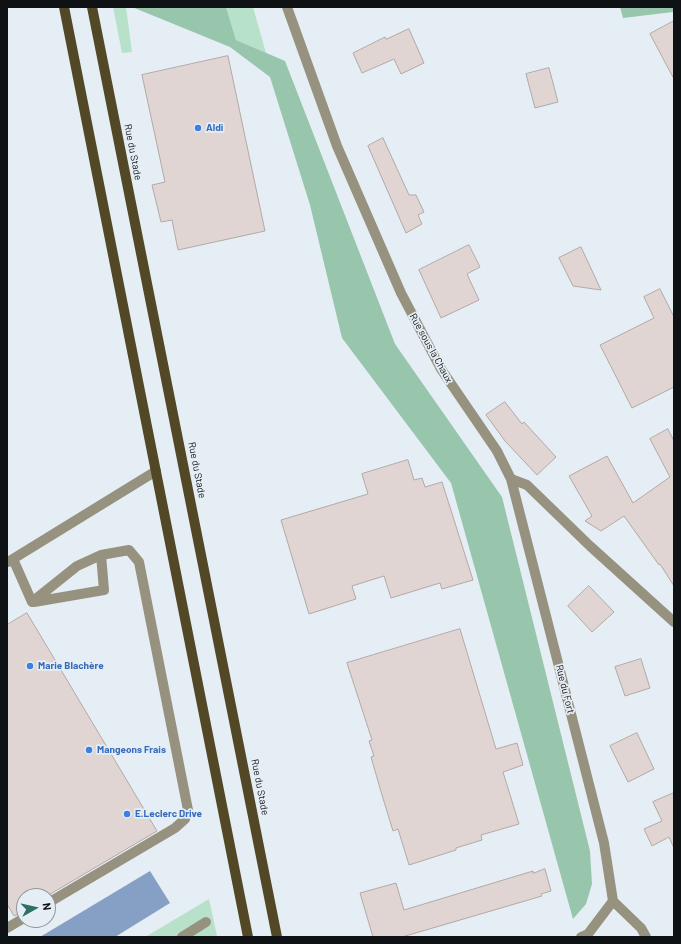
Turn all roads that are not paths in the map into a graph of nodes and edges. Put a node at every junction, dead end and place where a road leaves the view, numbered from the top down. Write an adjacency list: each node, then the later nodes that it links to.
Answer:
1 (64, 7): 4 (main road)
2 (92, 7): 17 (main road, Rue du Stade)
3 (287, 7): 5 (street, Rue sous la Chaux)
4 (156, 471): 7 (street); 16 (main road)
5 (511, 479): 9 (street); 11 (street, Rue du Fort)
6 (101, 555): 8 (street); 8 (street); 10 (street)
7 (10, 561): 8 (street)
8 (32, 602)
9 (674, 622)
10 (56, 898)
11 (613, 901): 18 (street); 19 (street)
12 (206, 922): 15 (street)
13 (16, 923): 14 (street)
14 (7, 928)
15 (182, 937)
16 (248, 937)
17 (277, 937)
18 (581, 937)
19 (646, 937)

